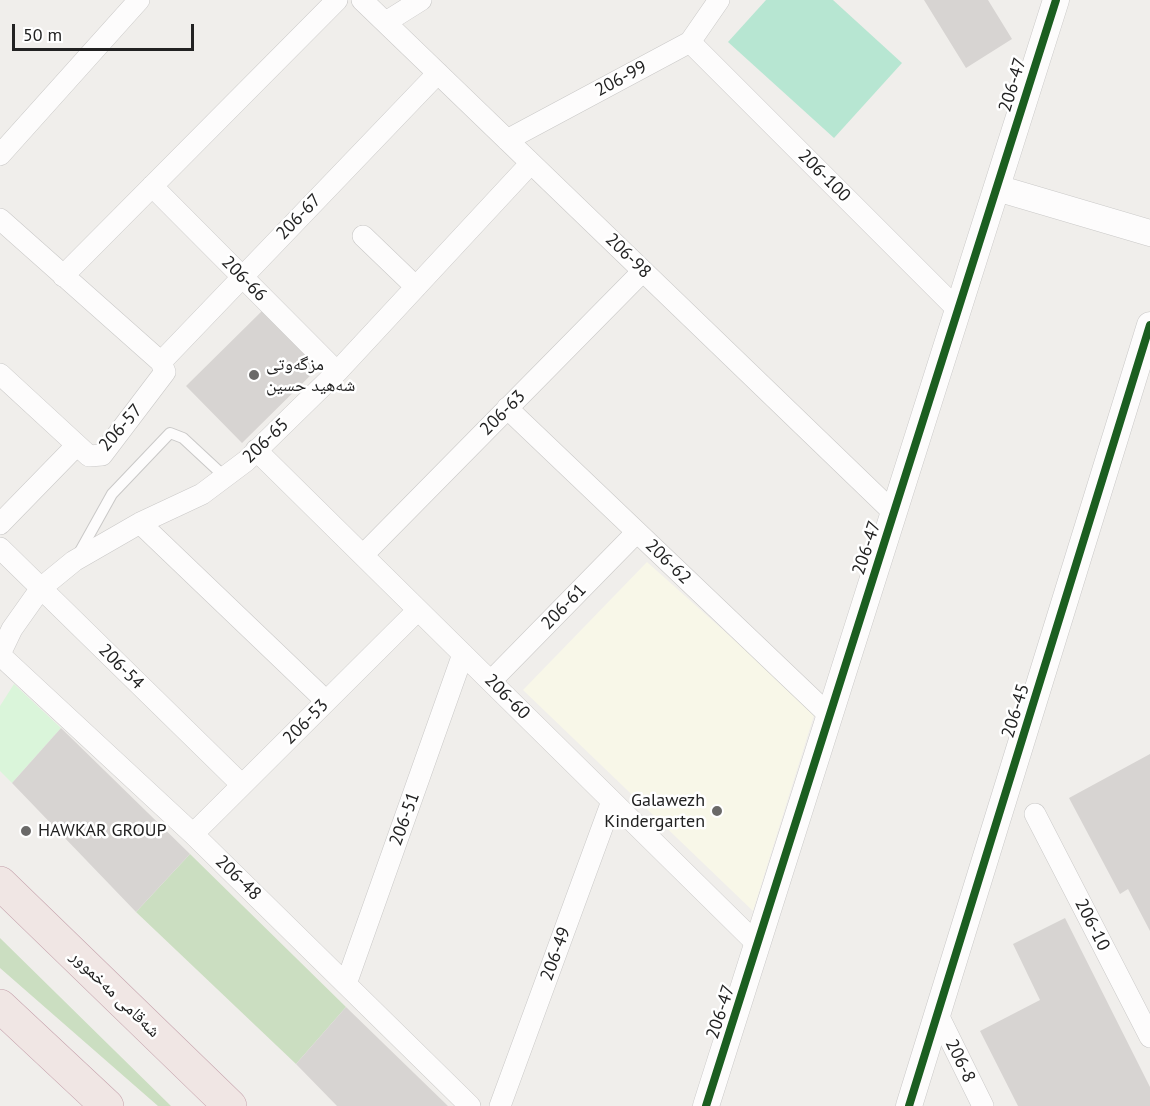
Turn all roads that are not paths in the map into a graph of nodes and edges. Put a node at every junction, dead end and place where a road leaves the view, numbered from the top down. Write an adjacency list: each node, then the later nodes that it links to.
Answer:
1 (138, 0): 11 (street)
2 (337, 0): 13 (street)
3 (362, 0): 7 (street, 206-98)
4 (421, 0): 7 (street)
5 (719, 0): 8 (street, 206-99)
6 (1056, 0): 14 (street, 206-47)
7 (386, 22): 9 (street, 206-98)
8 (690, 42): 10 (street, 206-99); 22 (street, 206-100)
9 (438, 73): 10 (street, 206-98); 20 (street, 206-67)
10 (507, 140): 12 (street, 206-98)
11 (0, 155)
12 (531, 163): 18 (street, 206-98); 21 (street, 206-65)
13 (152, 186): 19 (street); 20 (street, 206-66)
14 (997, 188): 16 (street); 22 (street, 206-47)
15 (0, 219): 19 (street)
16 (1150, 233)
17 (363, 236): 21 (street)
18 (643, 271): 27 (street, 206-63); 31 (street, 206-98)
19 (63, 276): 24 (street)
20 (241, 276): 24 (street, 206-67); 25 (street, 206-66)
21 (416, 287): 25 (street, 206-65)
22 (958, 310): 31 (street, 206-47)
23 (1150, 325): 53 (street, 206-45)
24 (161, 371): 28 (street, 206-57)
25 (337, 372): 29 (street, 206-65)
26 (0, 374): 28 (street)
27 (507, 408): 34 (street, 206-62); 36 (street, 206-63)
28 (76, 446): 33 (street, 206-57)
29 (256, 450): 30 (street, 206-65); 36 (street, 206-60)
30 (225, 477): 32 (street, 206-65); 37 (lane)
31 (894, 513): 44 (street, 206-47)
32 (140, 523): 37 (street, 206-65); 43 (street)
33 (0, 524)
34 (637, 532): 42 (street, 206-61); 44 (street, 206-62)
35 (0, 548): 38 (street, 206-54)
36 (363, 555): 39 (street, 206-60)
37 (74, 561): 38 (street, 206-65)
38 (41, 588): 41 (street, 206-65); 45 (street, 206-54)
39 (418, 610): 40 (street, 206-60); 43 (street, 206-53)
40 (464, 654): 42 (street, 206-60); 51 (street, 206-51)
41 (0, 655): 48 (street, 206-48)
42 (491, 681): 46 (street, 206-60)
43 (326, 701): 45 (street, 206-53)
44 (830, 716): 50 (street, 206-47)
45 (242, 785): 48 (street, 206-53)
46 (612, 801): 50 (street, 206-60); 58 (street, 206-49)
47 (1035, 814): 54 (street, 206-10)
48 (193, 834): 51 (street, 206-48)
49 (0, 883): 55 (highway, شەقامی مەخموور)
50 (758, 945): 59 (street, 206-47)
51 (346, 984): 57 (street, 206-48)
52 (0, 1006): 56 (highway)
53 (938, 1015): 60 (street, 206-45); 61 (street, 206-8)
54 (1150, 1037)
55 (224, 1101)
56 (107, 1106)
57 (470, 1106)
58 (501, 1106)
59 (706, 1106)
60 (909, 1106)
61 (983, 1106)

